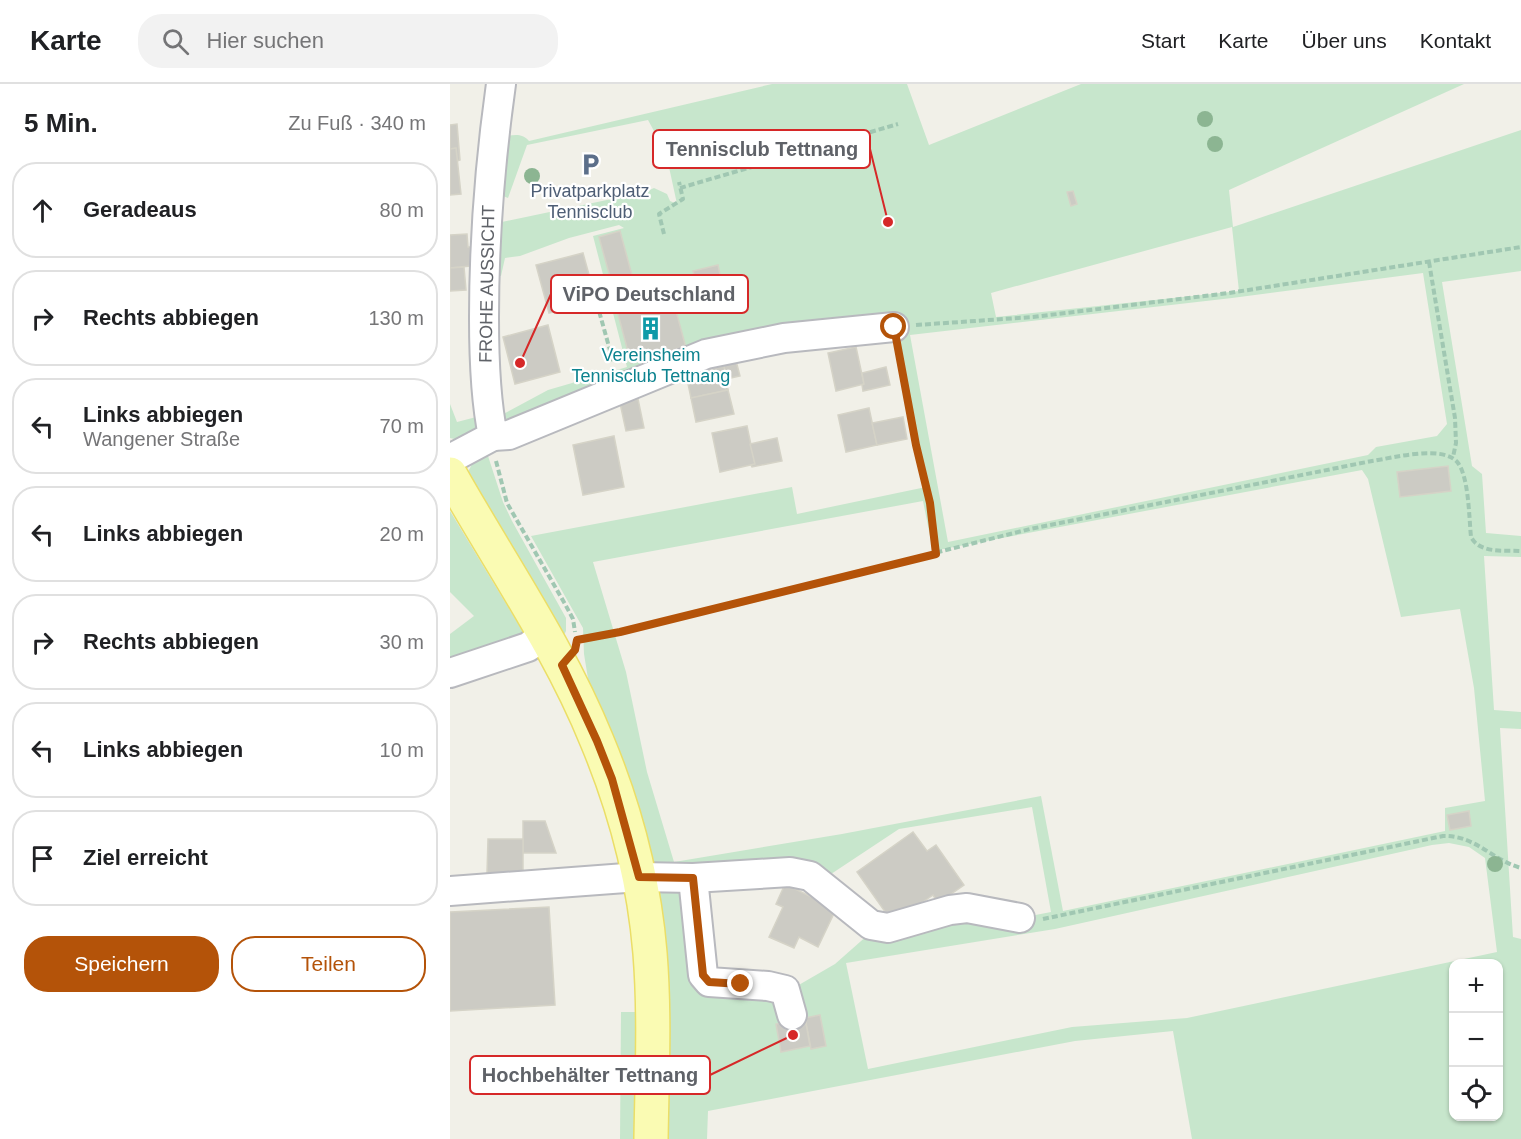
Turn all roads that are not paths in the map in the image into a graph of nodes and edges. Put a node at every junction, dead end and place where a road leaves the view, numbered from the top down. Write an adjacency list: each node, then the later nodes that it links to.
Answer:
1 (501, 84): 3 (street, FROHE AUSSICHT)
2 (894, 327): 3 (street)
3 (493, 436): 4 (street)
4 (450, 459)
5 (450, 474): 6 (main road)
6 (544, 634): 7 (street); 8 (main road)
7 (450, 673)
8 (639, 877): 9 (street); 10 (street); 13 (main road)
9 (693, 878): 11 (street); 12 (street)
10 (450, 891)
11 (1020, 918)
12 (792, 1015)
13 (651, 1139)

